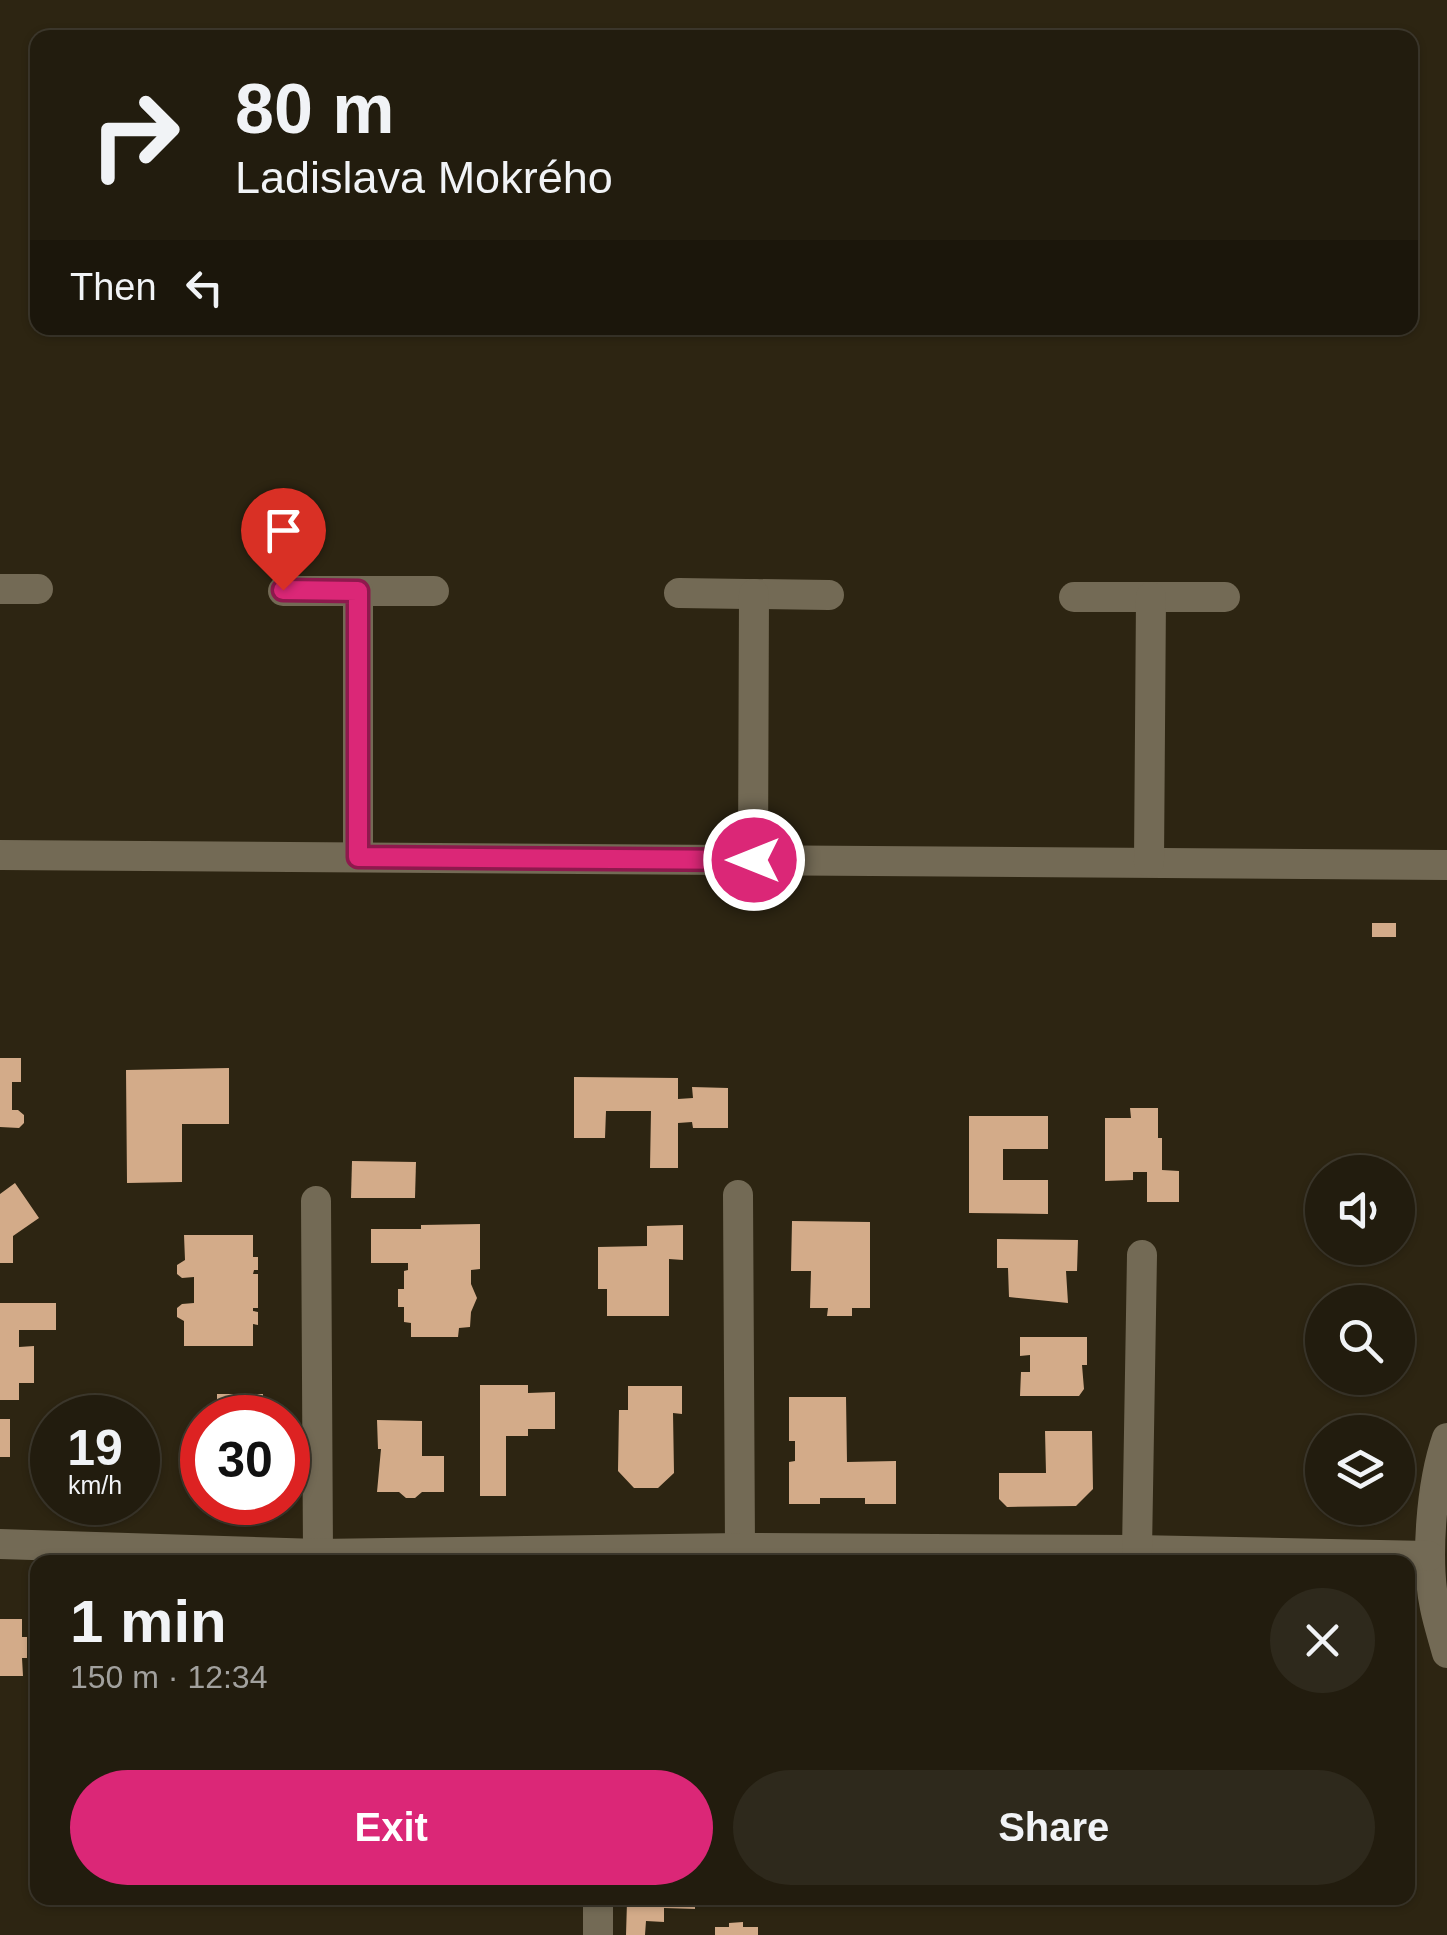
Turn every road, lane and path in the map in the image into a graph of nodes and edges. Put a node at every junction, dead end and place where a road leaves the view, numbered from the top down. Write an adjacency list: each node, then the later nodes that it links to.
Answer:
1 (0, 589): 2 (street)
2 (38, 589)
3 (283, 590): 4 (street)
4 (358, 591): 5 (street); 13 (street)
5 (434, 592)
6 (679, 593): 7 (street)
7 (754, 594): 8 (street); 14 (street)
8 (829, 595)
9 (1074, 597): 10 (street)
10 (1150, 597): 11 (street); 15 (street)
11 (1225, 598)
12 (0, 854): 13 (street)
13 (358, 857): 14 (street)
14 (754, 860): 15 (street)
15 (1149, 862): 16 (street)
16 (1447, 865)
17 (738, 1195): 22 (street)
18 (316, 1201): 24 (street)
19 (1142, 1256): 23 (street)
20 (1447, 1438): 27 (street)
21 (0, 1544): 24 (street)
22 (740, 1548): 23 (street); 24 (street)
23 (1137, 1550): 25 (street)
24 (318, 1554)
25 (1381, 1555)
26 (1415, 1556): 27 (street)
27 (1430, 1556): 28 (street)
28 (1447, 1653)
29 (598, 1905): 30 (street)
30 (598, 1935)

